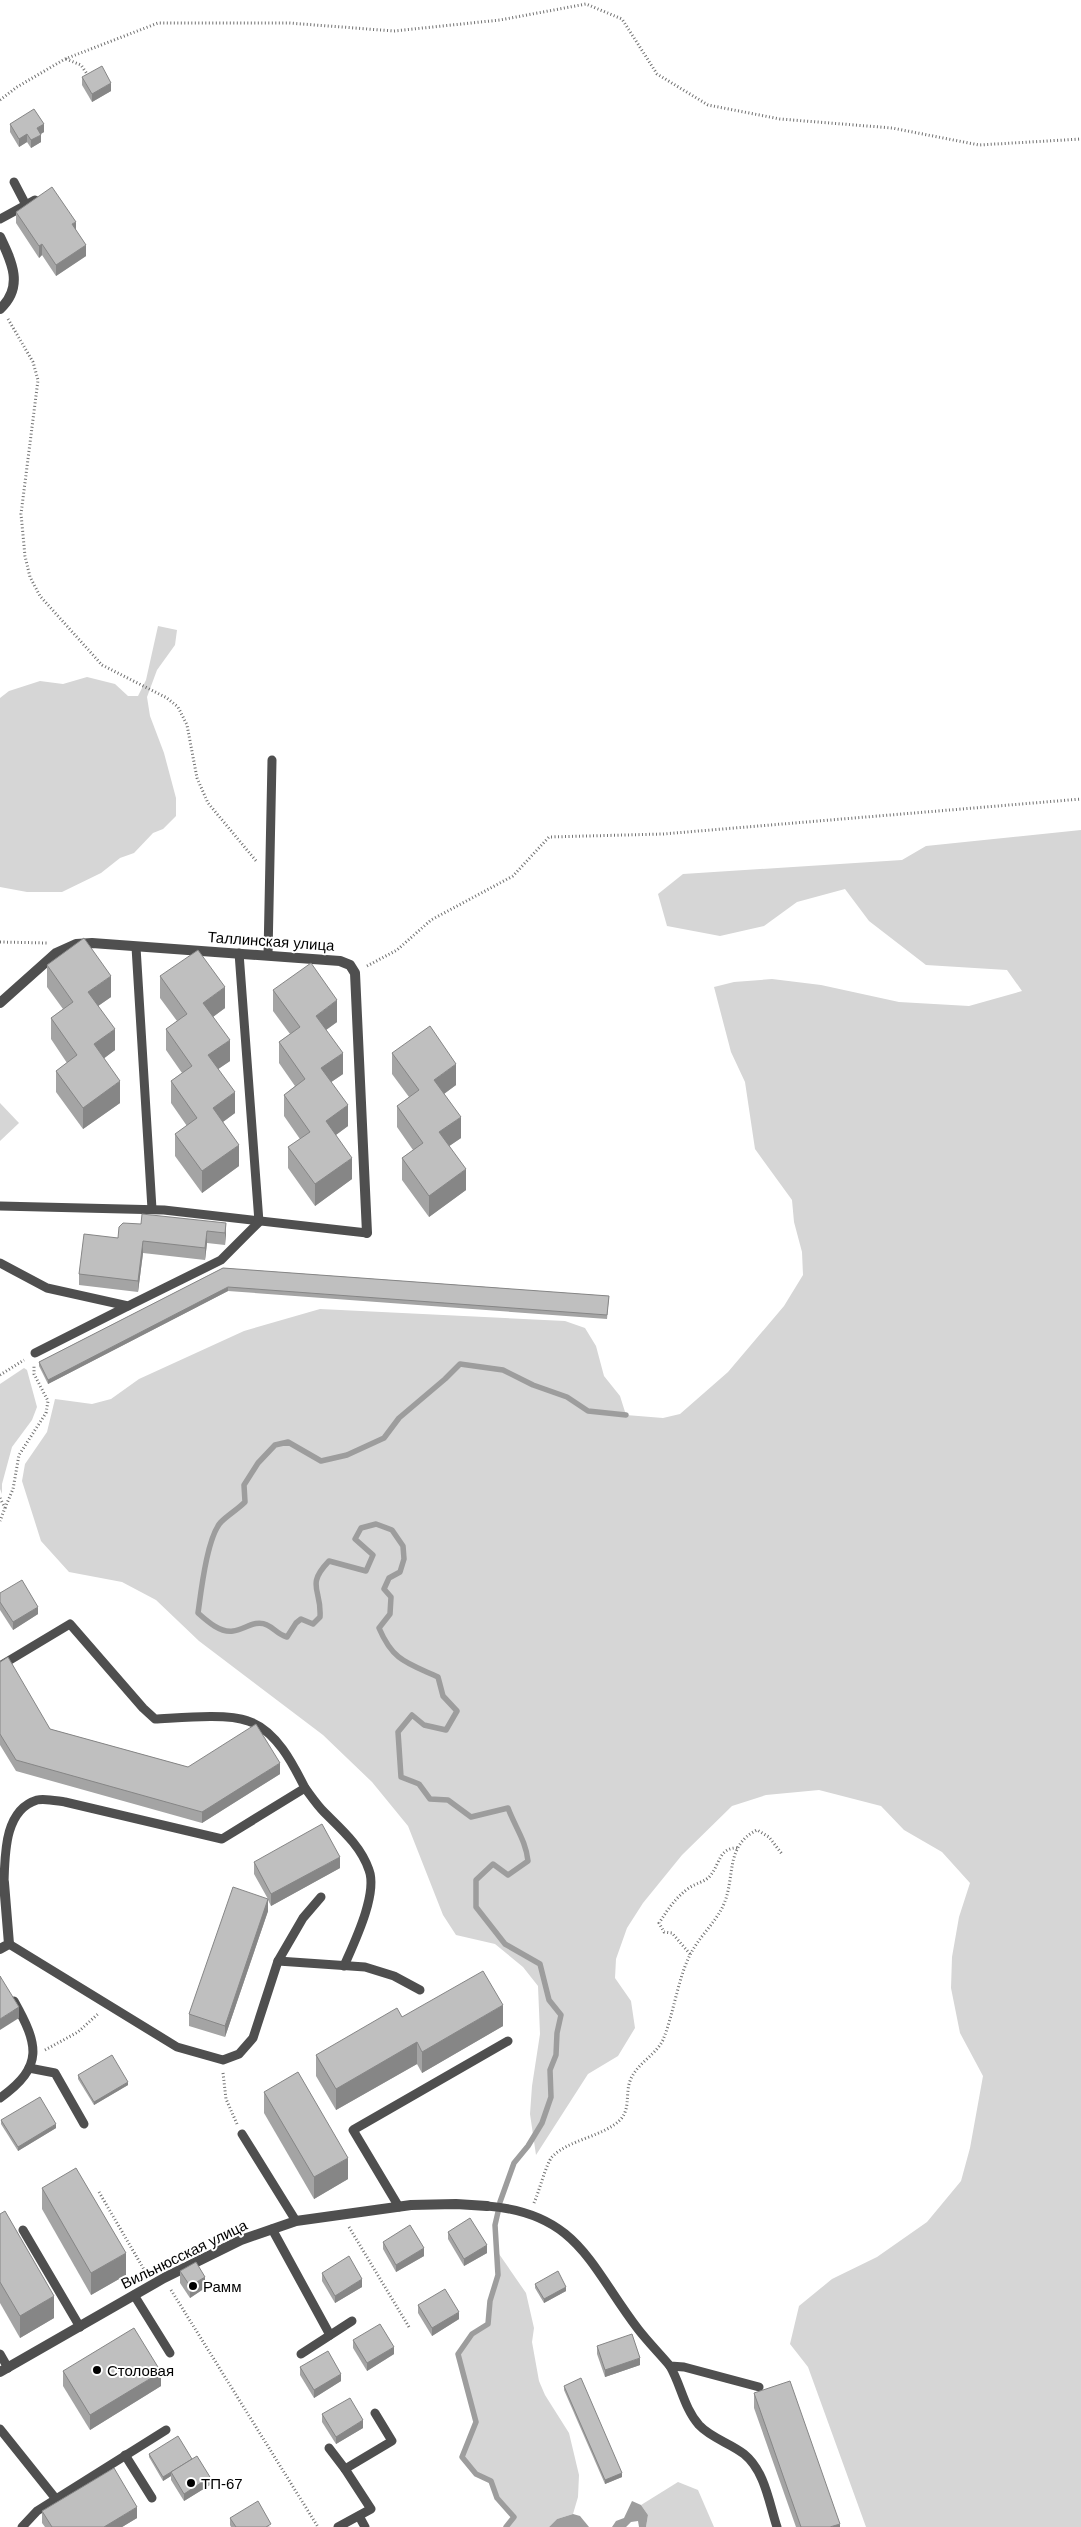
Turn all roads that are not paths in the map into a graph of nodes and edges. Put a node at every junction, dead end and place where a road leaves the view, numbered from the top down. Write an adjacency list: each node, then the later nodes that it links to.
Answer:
1 (14, 182): 3 (lane)
2 (40, 197): 3 (lane)
3 (26, 204): 4 (lane)
4 (0, 219)
5 (0, 237): 6 (street)
6 (1, 308)
7 (272, 760): 10 (lane)
8 (136, 947): 9 (street, Таллинская улица); 11 (street, Таллинская улица); 13 (lane)
9 (239, 953): 10 (street, Таллинская улица); 14 (lane)
10 (268, 955): 15 (street, Таллинская улица)
11 (0, 1003)
12 (0, 1206): 13 (lane)
13 (152, 1209): 14 (lane)
14 (259, 1222): 15 (lane); 17 (lane)
15 (367, 1233)
16 (0, 1263): 17 (lane)
17 (128, 1306): 18 (lane)
18 (35, 1353)
19 (0, 1666): 20 (lane)
20 (305, 1788): 21 (lane); 25 (lane)
21 (2, 1880): 23 (street)
22 (321, 1897): 24 (lane)
23 (5, 1946): 24 (lane)
24 (278, 1960): 25 (lane)
25 (344, 1966): 26 (lane)
26 (420, 1990)
27 (9, 1991): 29 (lane)
28 (508, 2041): 34 (lane)
29 (29, 2068): 30 (lane); 31 (lane)
30 (0, 2098)
31 (84, 2124)
32 (242, 2134): 35 (lane)
33 (487, 2206): 34 (street, Вильнюсская улица); 45 (lane)
34 (399, 2207): 35 (street, Вильнюсская улица)
35 (296, 2221): 36 (street, Вильнюсская улица)
36 (272, 2229): 38 (street, Вильнюсская улица); 41 (lane)
37 (23, 2230): 40 (lane)
38 (134, 2295): 40 (street, Вильнюсская улица); 43 (lane)
39 (352, 2321): 41 (lane)
40 (80, 2326): 46 (street, Вильнюсская улица)
41 (330, 2335): 44 (lane)
42 (0, 2354): 46 (lane)
43 (170, 2354)
44 (301, 2354)
45 (670, 2366): 47 (lane); 60 (lane)
46 (4, 2370)
47 (759, 2387)
48 (375, 2413): 53 (lane)
49 (0, 2428): 55 (lane)
50 (166, 2430): 52 (lane)
51 (329, 2448): 53 (lane)
52 (125, 2455): 54 (lane); 55 (lane)
53 (345, 2469): 56 (lane)
54 (152, 2498)
55 (56, 2499): 57 (lane)
56 (359, 2516): 58 (lane); 59 (lane)
57 (22, 2527)
58 (338, 2527)
59 (365, 2527)
60 (776, 2527)

